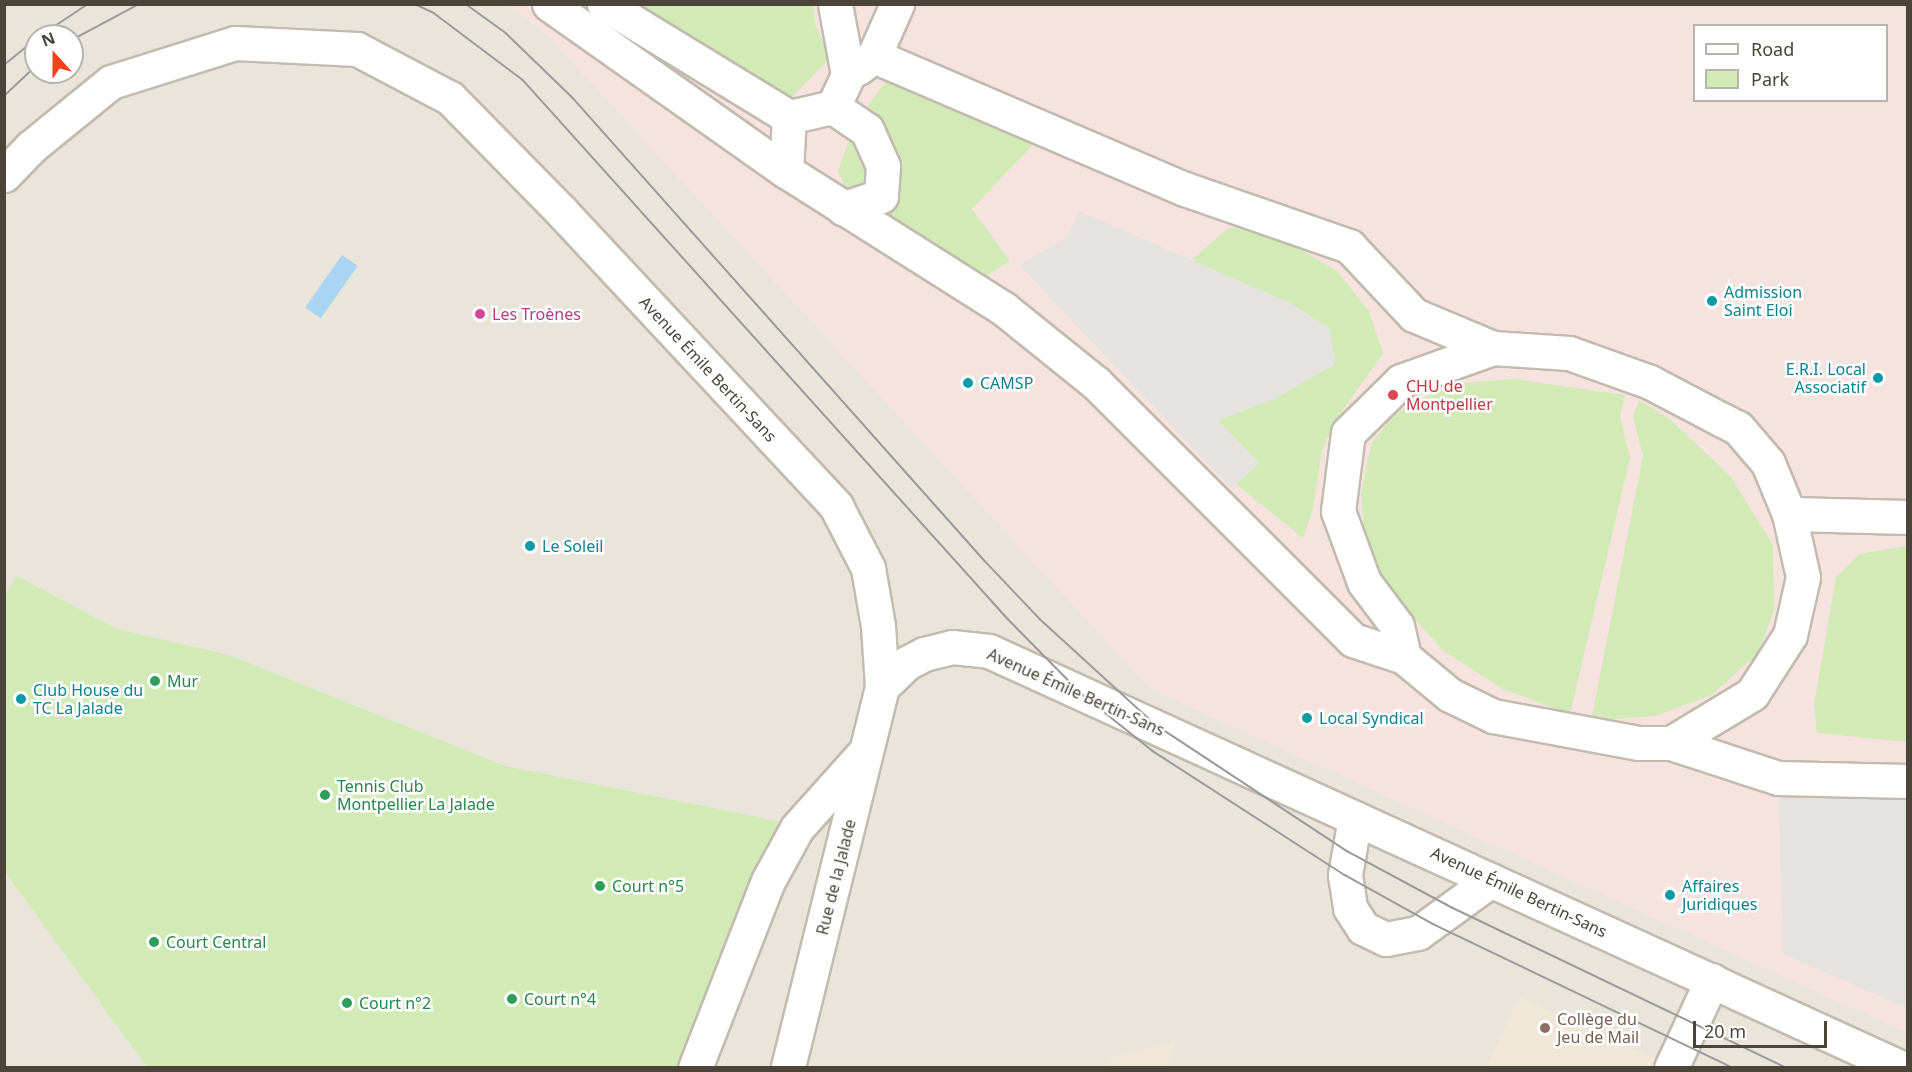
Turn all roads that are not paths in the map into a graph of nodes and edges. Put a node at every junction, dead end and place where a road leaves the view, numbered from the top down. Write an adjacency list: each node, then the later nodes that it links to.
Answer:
1 (549, 4): 9 (street)
2 (604, 4): 8 (street)
3 (835, 4): 6 (street)
4 (897, 4): 5 (street)
5 (874, 56): 6 (street); 12 (street)
6 (848, 75): 7 (street)
7 (833, 107): 8 (street); 11 (street)
8 (789, 117): 9 (street)
9 (786, 171): 11 (street)
10 (4, 175): 16 (street, Avenue Émile Bertin-Sans)
11 (843, 208): 15 (street)
12 (1493, 348): 13 (street); 15 (street)
13 (1790, 514): 14 (street); 17 (street)
14 (1908, 517)
15 (1404, 657): 17 (street)
16 (882, 687): 18 (street, Rue de la Jalade); 20 (street, Avenue Émile Bertin-Sans)
17 (1671, 743): 19 (street)
18 (864, 753): 23 (street); 24 (street, Rue de la Jalade)
19 (1908, 781)
20 (1355, 818): 21 (street, Avenue Émile Bertin-Sans); 21 (street)
21 (1491, 880): 22 (street, Avenue Émile Bertin-Sans)
22 (1712, 981): 25 (street); 26 (street, Avenue Émile Bertin-Sans)
23 (695, 1068)
24 (788, 1068)
25 (1671, 1068)
26 (1902, 1068)

